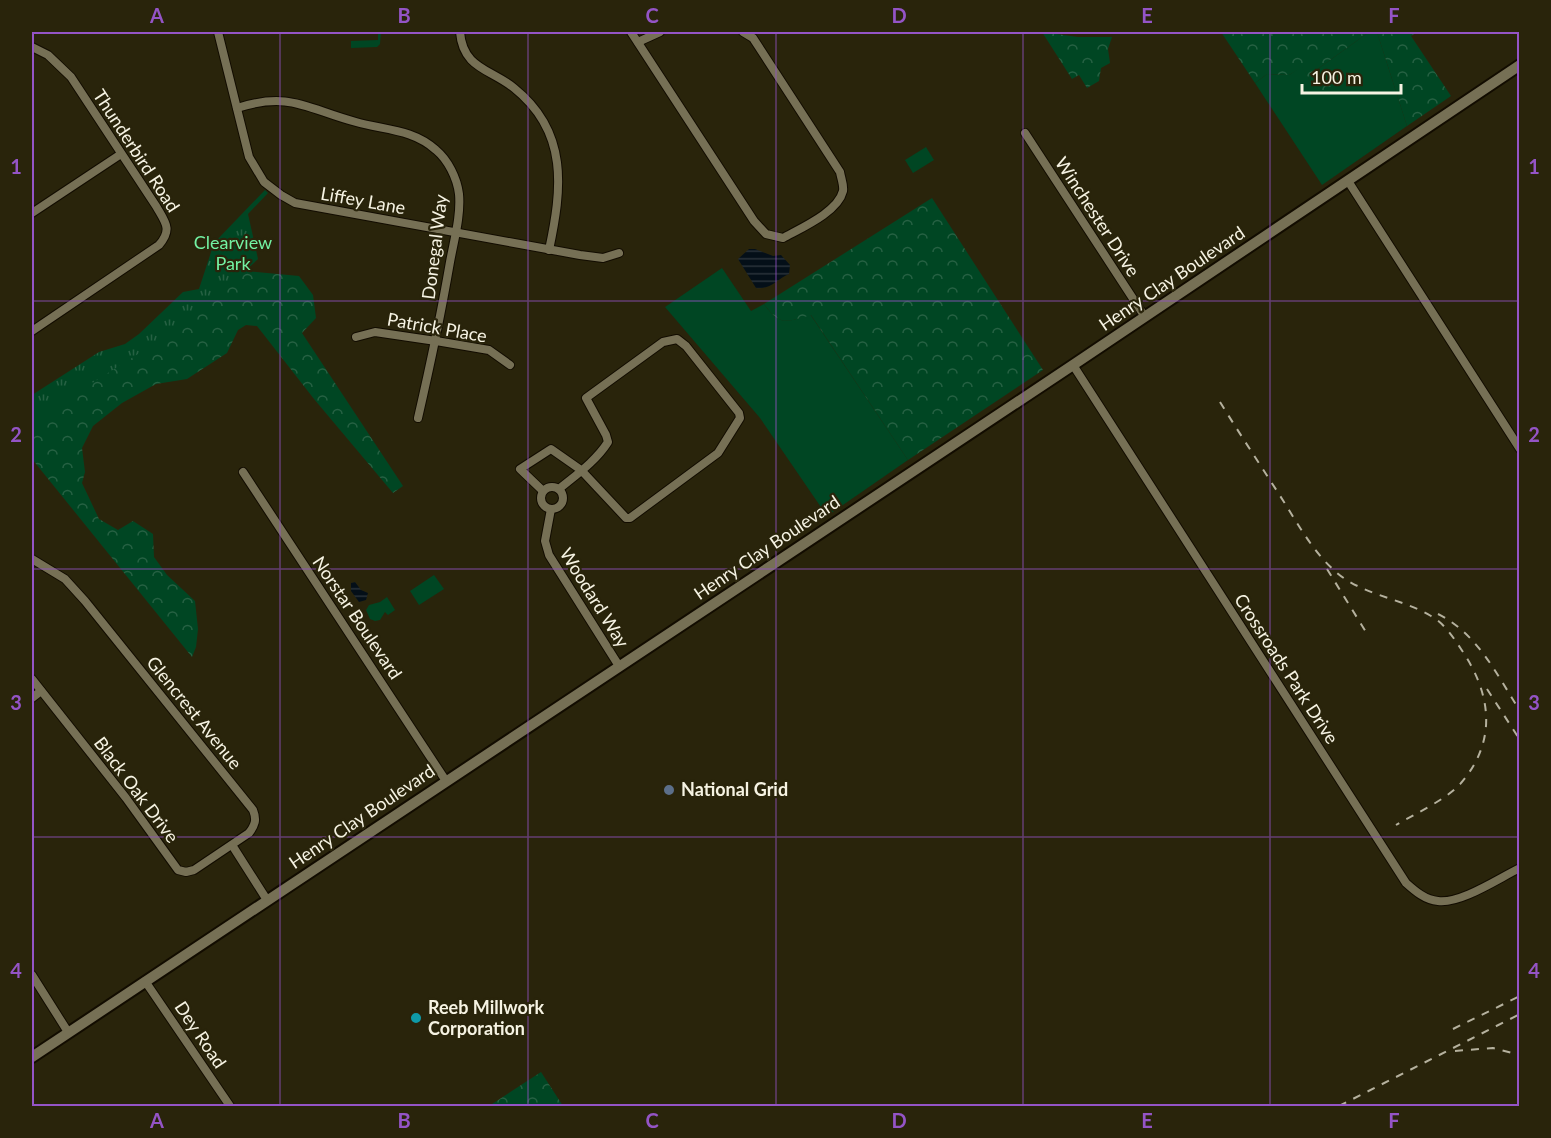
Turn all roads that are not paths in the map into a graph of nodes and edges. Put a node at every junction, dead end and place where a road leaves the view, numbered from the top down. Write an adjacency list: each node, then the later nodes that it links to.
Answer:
1 (218, 32): 9 (street, Liffey Lane)
2 (460, 32): 15 (street)
3 (631, 32): 6 (street)
4 (660, 32): 6 (street)
5 (742, 32): 6 (street)
6 (638, 42)
7 (32, 47): 11 (street, Thunderbird Road)
8 (1520, 65): 12 (main road, Henry Clay Boulevard)
9 (237, 108): 14 (street, Liffey Lane); 14 (street, Donegal Way)
10 (1025, 133): 17 (street, Winchester Drive)
11 (121, 154): 13 (street); 18 (street, Thunderbird Road)
12 (1348, 181): 17 (main road, Henry Clay Boulevard); 24 (street)
13 (32, 212)
14 (455, 233): 15 (street, Liffey Lane); 20 (street, Donegal Way)
15 (549, 250): 16 (street, Liffey Lane)
16 (619, 253)
17 (1145, 317): 22 (main road, Henry Clay Boulevard)
18 (32, 330)
19 (356, 337): 20 (street, Patrick Place)
20 (436, 341): 21 (street, Patrick Place); 23 (street, Donegal Way)
21 (510, 365)
22 (1073, 365): 31 (main road, Henry Clay Boulevard); 37 (street, Crossroads Park Drive)
23 (418, 418)
24 (1520, 449)
25 (581, 470): 25 (street, Woodard Way); 27 (street, Woodard Way); 28 (street, Woodard Way)
26 (243, 472): 35 (street, Norstar Boulevard)
27 (559, 489): 28 (street); 29 (street, Woodard Way)
28 (543, 491): 29 (street, Woodard Way)
29 (551, 509): 31 (street, Woodard Way)
30 (32, 559): 36 (street, Glencrest Avenue)
31 (619, 666): 35 (main road, Henry Clay Boulevard)
32 (32, 679): 33 (street, Black Oak Drive)
33 (41, 692): 34 (street); 36 (street, Black Oak Drive)
34 (32, 698)
35 (446, 781): 38 (main road, Henry Clay Boulevard)
36 (232, 845): 38 (street)
37 (1520, 868)
38 (267, 900): 40 (main road, Henry Clay Boulevard)
39 (32, 975): 41 (street)
40 (145, 981): 41 (main road, Henry Clay Boulevard); 43 (street, Dey Road)
41 (68, 1032): 42 (main road, Henry Clay Boulevard)
42 (32, 1057)
43 (230, 1107)

